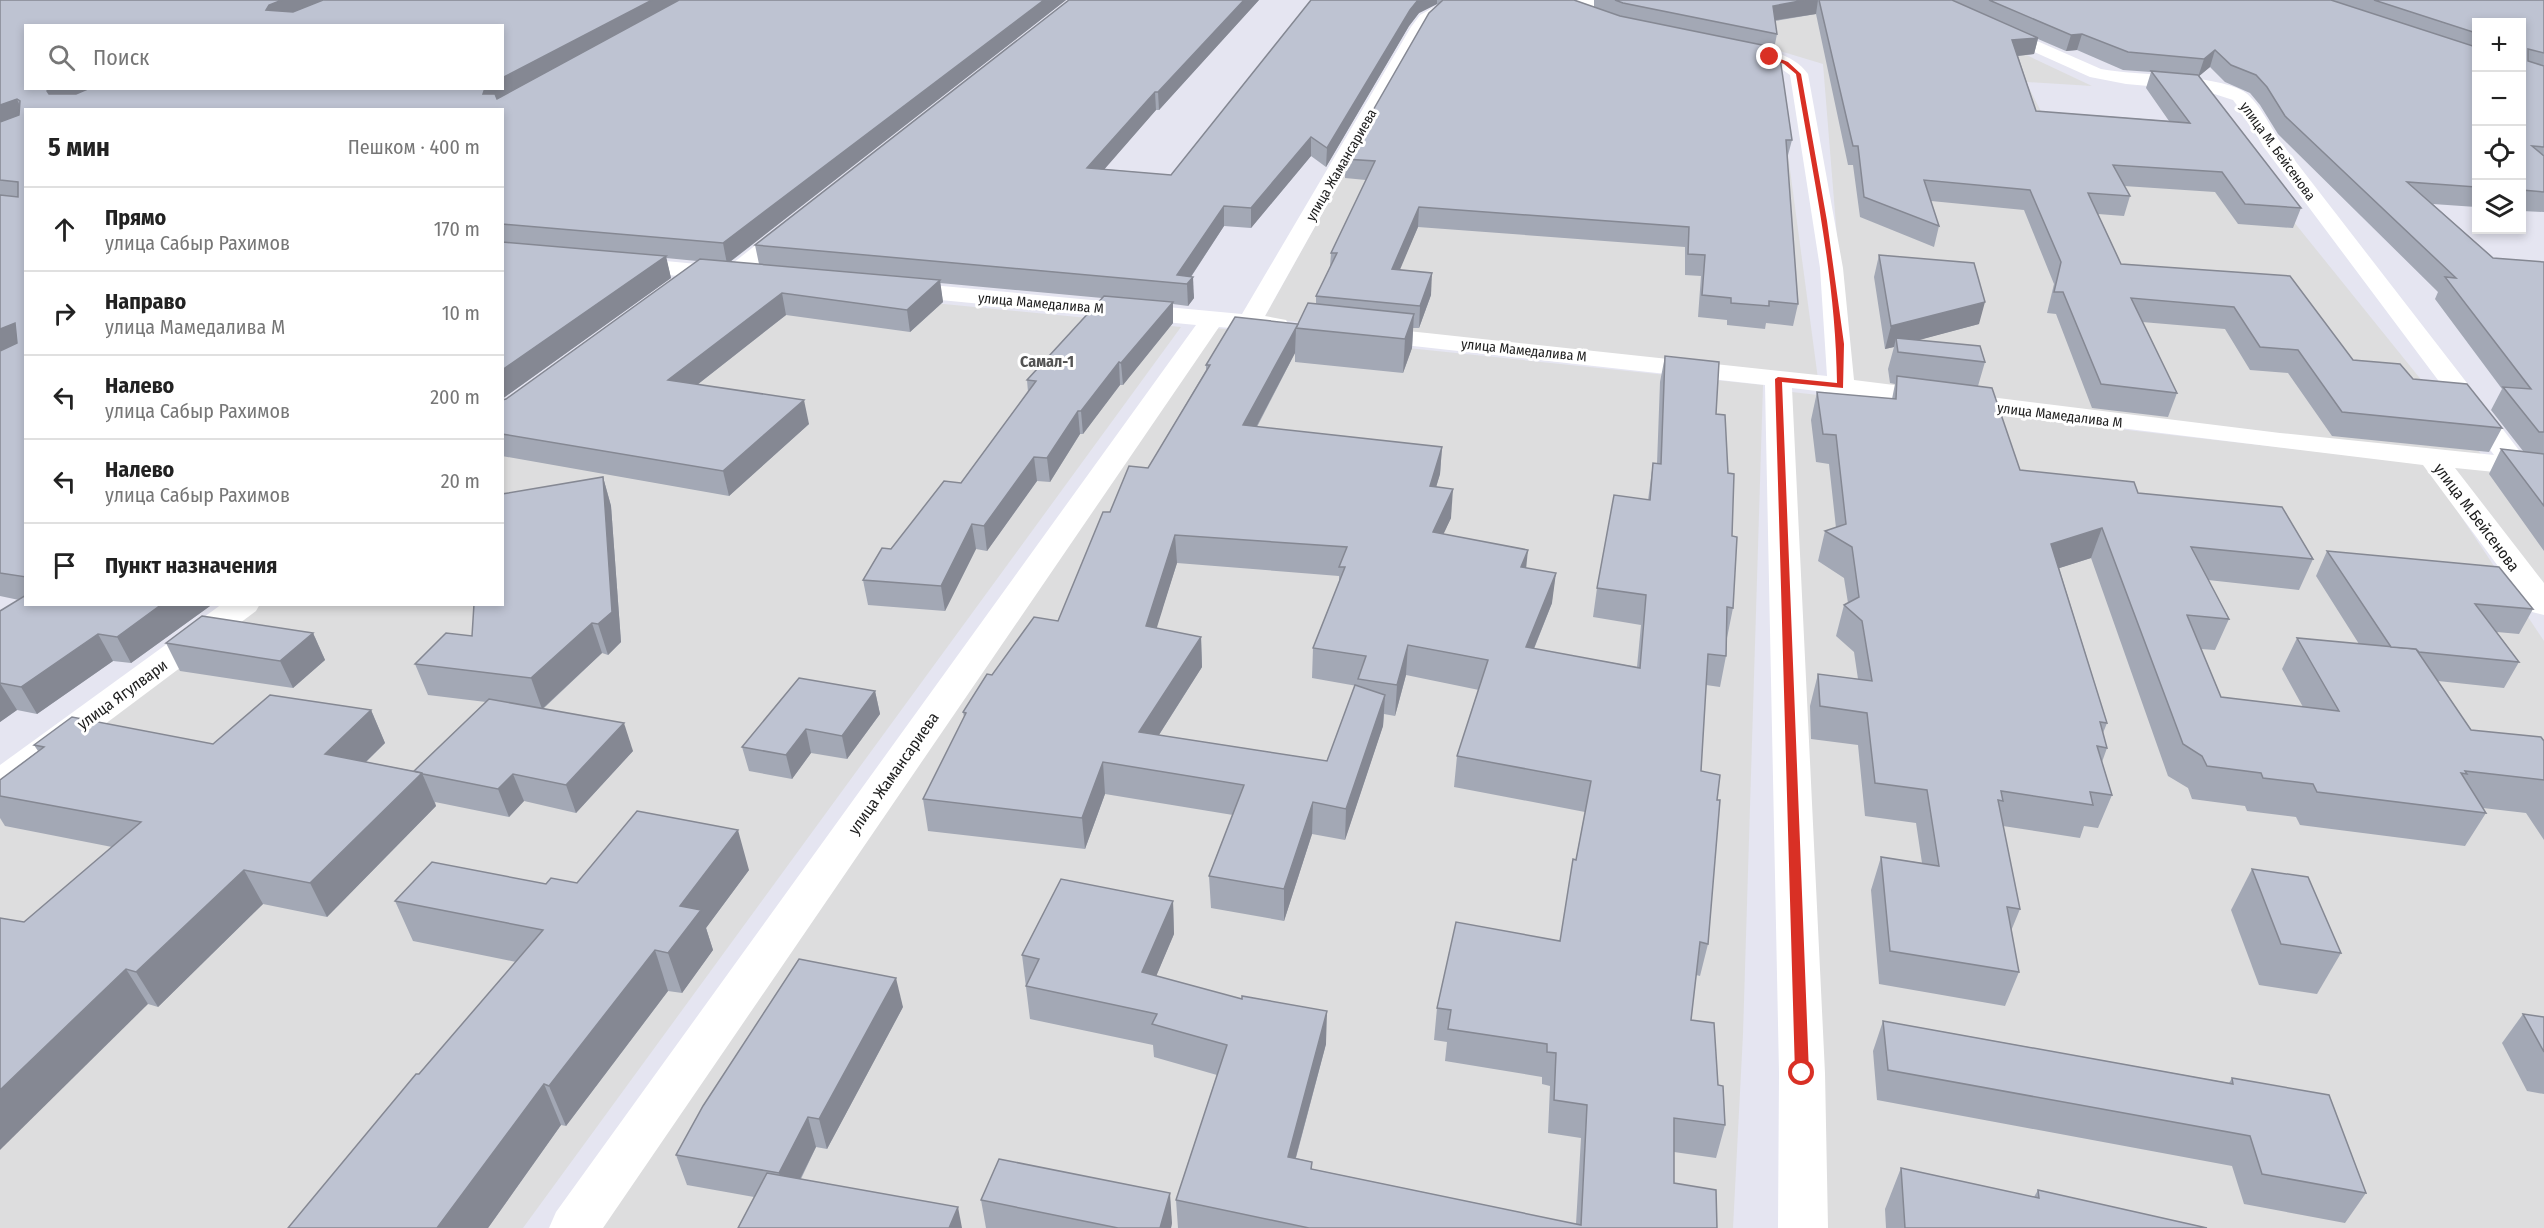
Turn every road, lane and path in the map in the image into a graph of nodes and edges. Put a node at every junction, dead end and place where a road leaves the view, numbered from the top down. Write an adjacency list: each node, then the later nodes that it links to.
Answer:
1 (1676, 0): 3 (street)
2 (1930, 0): 21 (street, улица М. Бейсенова)
3 (1560, 1): 5 (street)
4 (1436, 11): 15 (street, улица Жамансариева)
5 (1598, 20)
6 (1715, 45): 19 (street)
7 (808, 215): 10 (street)
8 (606, 262): 9 (street)
9 (698, 271): 10 (street); 13 (street)
10 (733, 274): 11 (street)
11 (768, 277)
12 (873, 287): 14 (street, улица Мамедалива М)
13 (670, 291)
14 (1212, 319): 15 (street, улица Мамедалива М); 26 (street, улица Жамансариева)
15 (1250, 322): 16 (street, улица Мамедалива М)
16 (1296, 327)
17 (1342, 331): 18 (street, улица Мамедалива М)
18 (1778, 379): 19 (street, улица Мамедалива М); 27 (street)
19 (1840, 386): 20 (street, улица Мамедалива М)
20 (2432, 458): 21 (street, улица Мамедалива М); 23 (street, улица М.Бейсенова)
21 (2516, 465): 22 (street, улица Мамедалива М)
22 (2544, 468)
23 (2544, 605)
24 (241, 606): 25 (street, улица Ягулвари)
25 (0, 784)
26 (574, 1228)
27 (1803, 1228)

